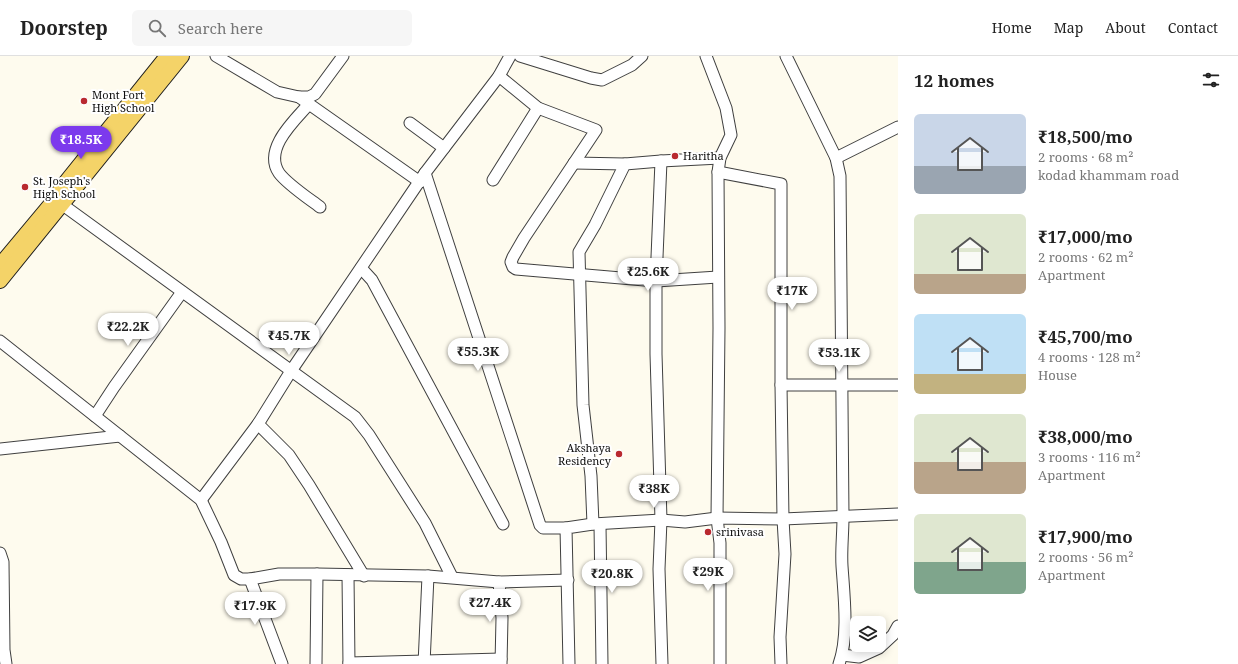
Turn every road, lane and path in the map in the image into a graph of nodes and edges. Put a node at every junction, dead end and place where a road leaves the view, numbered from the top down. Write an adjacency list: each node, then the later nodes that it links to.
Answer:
1 (168, 56): 25 (main road)
2 (182, 56): 25 (main road)
3 (216, 56): 11 (street)
4 (343, 56): 11 (street)
5 (510, 56): 10 (street)
6 (520, 56): 7 (street)
7 (642, 56)
8 (706, 56): 17 (street)
9 (786, 56): 18 (street)
10 (499, 76): 13 (street); 16 (street)
11 (299, 97): 12 (street)
12 (309, 104): 23 (street); 26 (street)
13 (538, 108): 20 (street); 24 (street)
14 (410, 123): 16 (street)
15 (898, 127): 18 (street)
16 (444, 148): 23 (street)
17 (720, 158): 19 (street); 22 (street)
18 (836, 158): 36 (street)
19 (661, 161): 21 (street); 32 (street)
20 (574, 163): 21 (street); 29 (street)
21 (625, 164): 29 (street)
22 (718, 172): 30 (street); 37 (street)
23 (422, 177): 28 (street); 51 (street)
24 (493, 180)
25 (59, 202): 27 (main road); 31 (main road); 33 (street)
26 (320, 207)
27 (0, 265)
28 (361, 268): 35 (street); 49 (street)
29 (579, 274): 32 (street); 50 (street)
30 (718, 277): 32 (street); 46 (street)
31 (0, 281)
32 (656, 281): 48 (street)
33 (182, 292): 35 (street); 39 (street)
34 (0, 341): 39 (street)
35 (291, 371): 40 (street); 57 (street)
36 (841, 384): 37 (street); 38 (street); 45 (street)
37 (781, 385): 47 (street)
38 (898, 385)
39 (95, 416): 41 (street)
40 (258, 424): 43 (street); 55 (street)
41 (120, 436): 42 (street); 43 (street)
42 (0, 449)
43 (201, 500): 58 (street)
44 (898, 514): 45 (street)
45 (843, 517): 47 (street); 62 (street)
46 (718, 518): 47 (street); 48 (street); 72 (street)
47 (783, 519): 73 (street)
48 (660, 520): 50 (street); 71 (street)
49 (503, 524)
50 (597, 524): 51 (street); 70 (street)
51 (566, 528): 59 (street)
52 (0, 554): 65 (street)
53 (317, 574): 54 (street); 58 (street); 67 (street)
54 (348, 575): 55 (street); 68 (street)
55 (364, 576): 56 (street)
56 (428, 576): 57 (street); 64 (street)
57 (452, 577): 60 (street)
58 (250, 579): 66 (street)
59 (568, 580): 60 (street); 69 (street)
60 (499, 582): 63 (street)
61 (898, 628): 62 (street)
62 (840, 659)
63 (501, 661): 64 (street)
64 (424, 663): 68 (street)
65 (6, 664)
66 (282, 664)
67 (316, 664)
68 (349, 664)
69 (569, 664)
70 (602, 664)
71 (662, 664)
72 (720, 664)
73 (781, 664)

